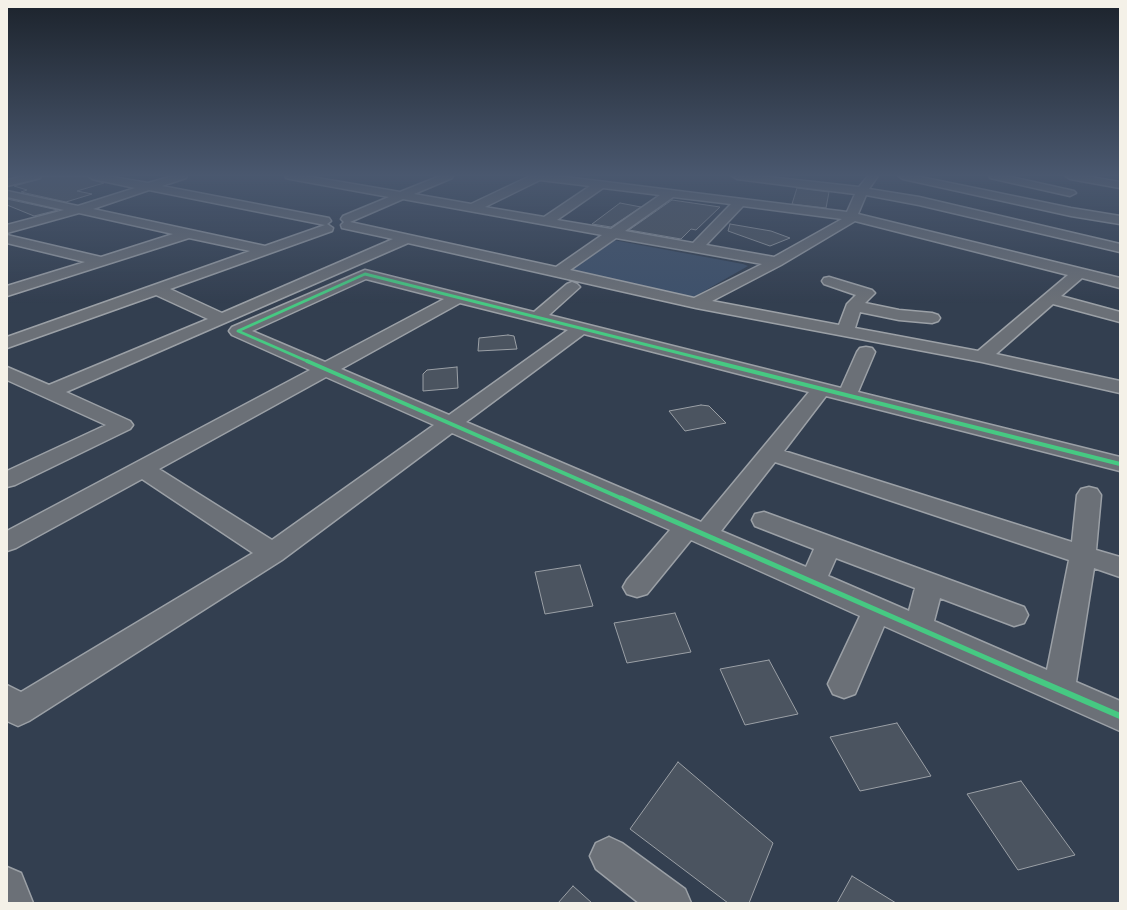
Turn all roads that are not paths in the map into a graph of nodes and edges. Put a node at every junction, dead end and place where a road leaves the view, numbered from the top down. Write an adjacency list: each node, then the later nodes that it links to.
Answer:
1 (46, 218): 18 (street)
2 (117, 218): 20 (street)
3 (300, 218): 17 (street)
4 (335, 218): 17 (street)
5 (337, 218): 16 (street)
6 (355, 218): 16 (street)
7 (532, 218): 15 (street)
8 (550, 218): 15 (street)
9 (636, 218): 21 (street)
10 (724, 218): 24 (street)
11 (850, 218): 28 (street)
12 (861, 218): 30 (street)
13 (994, 218): 19 (street)
14 (1061, 218): 19 (street)
15 (546, 221): 21 (street)
16 (347, 222): 22 (street)
17 (326, 224): 26 (street)
18 (7, 229)
19 (1044, 230): 25 (street)
20 (189, 234): 26 (street); 27 (street)
21 (614, 234): 24 (street); 29 (street)
22 (407, 238): 29 (street); 43 (street)
23 (7, 240): 27 (street)
24 (696, 248): 28 (street)
25 (1120, 248)
26 (265, 250): 34 (street)
27 (102, 261): 35 (street)
28 (776, 262): 38 (street)
29 (557, 273): 38 (street)
30 (1079, 273): 32 (street); 37 (street)
31 (829, 281): 39 (street)
32 (1120, 283)
33 (572, 287): 40 (street)
34 (158, 289): 43 (street); 46 (street)
35 (7, 291)
36 (459, 297): 40 (street); 49 (street); 49 (street)
37 (1050, 298): 42 (street); 48 (street)
38 (696, 303): 45 (street)
39 (854, 306): 41 (street); 45 (street)
40 (538, 317): 44 (street)
41 (932, 318)
42 (1120, 318)
43 (222, 319): 53 (street)
44 (582, 328): 52 (street); 55 (street)
45 (845, 331): 48 (street)
46 (7, 343)
47 (866, 352): 54 (street)
48 (982, 357): 51 (street)
49 (327, 370): 55 (street); 58 (street)
50 (7, 373): 53 (street)
51 (1120, 387)
52 (822, 389): 54 (street); 56 (street)
53 (50, 392): 59 (street)
54 (847, 396): 57 (street)
55 (450, 424): 62 (street); 65 (street)
56 (769, 453): 62 (street); 66 (street)
57 (1120, 464)
58 (142, 469): 63 (street); 65 (street)
59 (7, 480)
60 (1089, 495): 66 (street)
61 (764, 520): 64 (street)
62 (696, 531): 68 (street); 70 (street)
63 (7, 542)
64 (829, 544): 68 (street); 69 (street)
65 (273, 553): 76 (street)
66 (1083, 555): 67 (street); 75 (street)
67 (1120, 567)
68 (812, 582): 71 (street)
69 (930, 583): 72 (street); 73 (street)
70 (637, 587)
71 (877, 610): 73 (street); 74 (street)
72 (1014, 615)
73 (918, 628): 75 (street)
74 (844, 684)
75 (1059, 689): 77 (street)
76 (7, 698)
77 (1120, 716)
78 (609, 856): 81 (street)
79 (7, 887): 80 (street)
80 (13, 903)
81 (671, 903)

